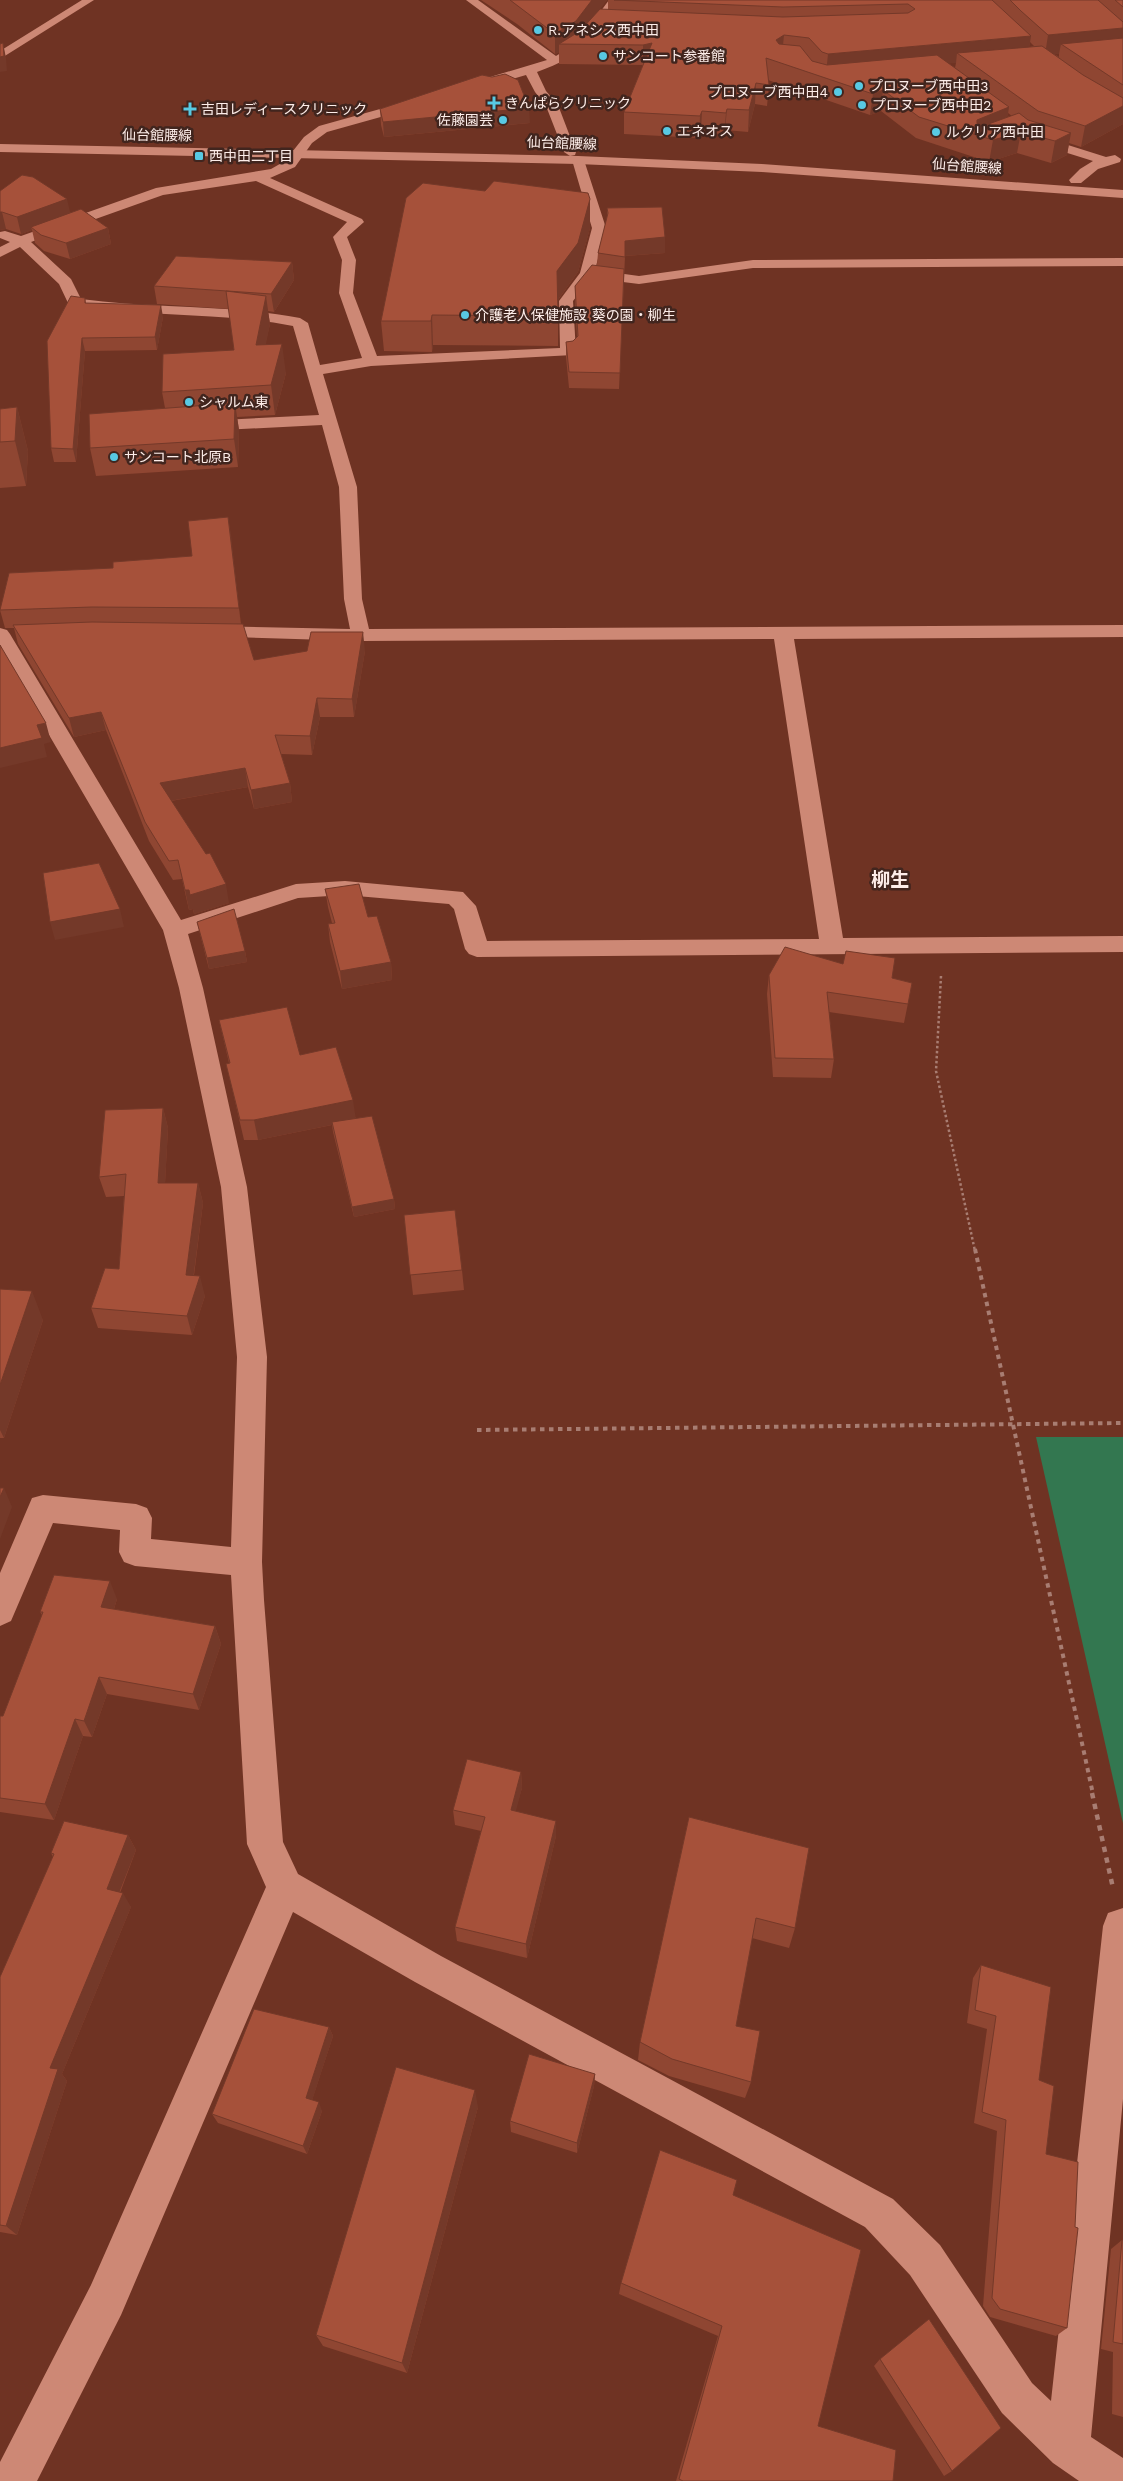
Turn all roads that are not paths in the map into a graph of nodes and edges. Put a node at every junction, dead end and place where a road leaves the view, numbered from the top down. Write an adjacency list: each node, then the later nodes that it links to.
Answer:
1 (89, 0): 6 (street)
2 (471, 0): 7 (street)
3 (614, 0): 4 (street)
4 (597, 24): 5 (street); 7 (street)
5 (616, 25)
6 (0, 56)
7 (555, 61): 8 (street)
8 (529, 69): 9 (street); 15 (street)
9 (465, 89)
10 (428, 100): 14 (street)
11 (1021, 130): 17 (street)
12 (0, 138): 14 (street, 仙台館腰線)
13 (0, 148): 14 (street, 仙台館腰線)
14 (300, 149): 15 (street, 仙台館腰線); 18 (street)
15 (574, 156): 19 (street, 仙台館腰線); 21 (street, 仙台館腰線); 26 (street)
16 (1123, 157): 17 (street)
17 (1105, 161): 19 (street)
18 (258, 177): 23 (street); 27 (street)
19 (1076, 180): 20 (street, 仙台館腰線)
20 (1123, 184)
21 (1123, 194)
22 (0, 235): 23 (street)
23 (21, 241): 24 (street); 28 (street)
24 (0, 254)
25 (1123, 262): 26 (street)
26 (587, 273): 27 (street)
27 (371, 362): 28 (street)
28 (313, 371): 29 (street)
29 (328, 420): 30 (street); 34 (street)
30 (188, 427)
31 (1123, 630): 33 (street)
32 (190, 632): 34 (street)
33 (783, 632): 34 (street); 38 (street)
34 (361, 635)
35 (7, 636): 36 (street)
36 (175, 930): 38 (street); 39 (street)
37 (1123, 944): 38 (street)
38 (832, 946)
39 (246, 1562): 40 (street); 41 (street)
40 (0, 1611)
41 (285, 1887): 43 (street); 44 (street)
42 (1121, 1926): 43 (street)
43 (1068, 2448): 45 (street)
44 (14, 2481)
45 (1118, 2481)

